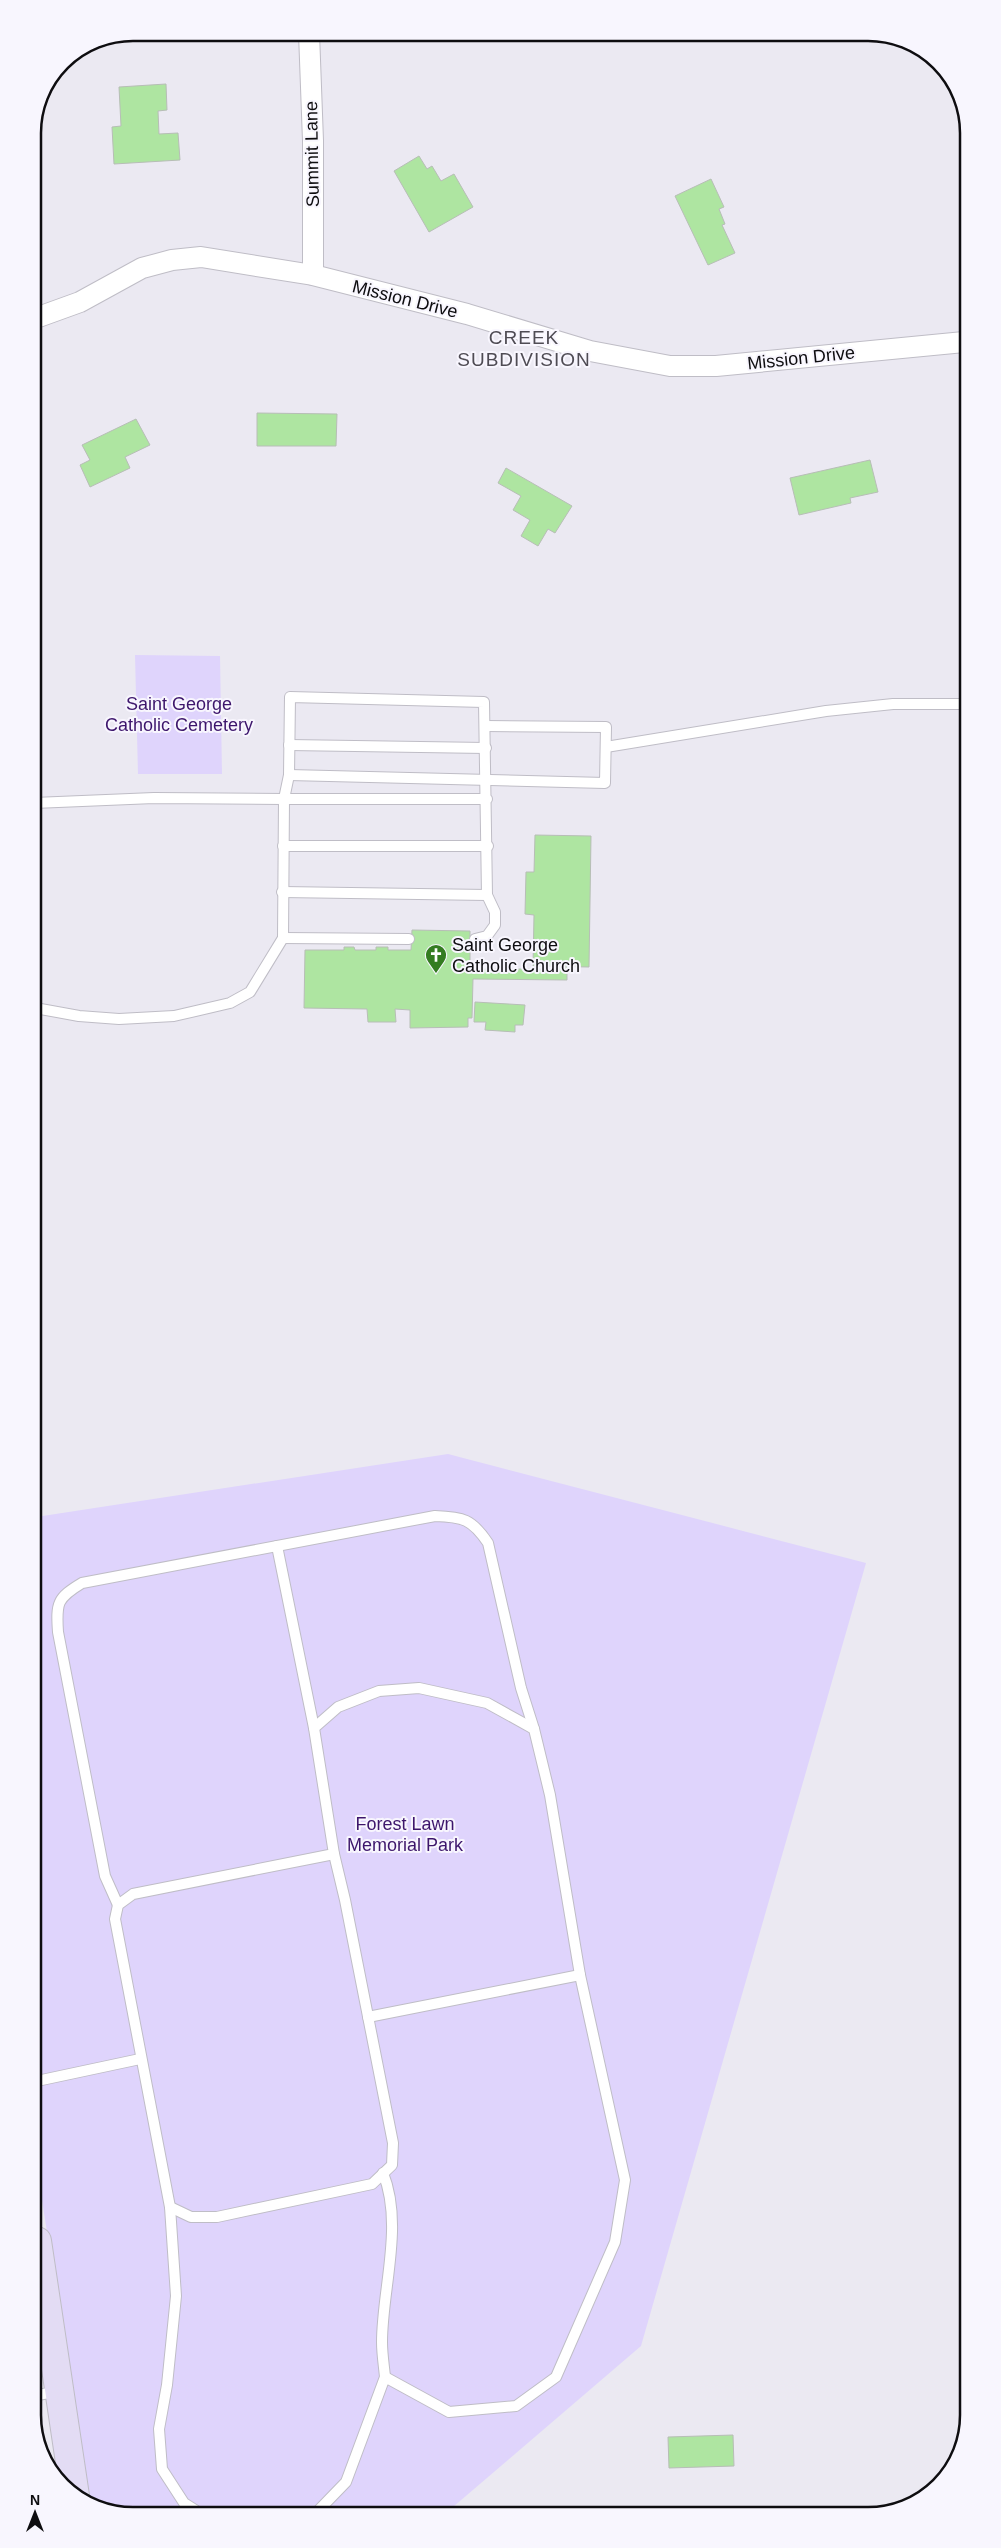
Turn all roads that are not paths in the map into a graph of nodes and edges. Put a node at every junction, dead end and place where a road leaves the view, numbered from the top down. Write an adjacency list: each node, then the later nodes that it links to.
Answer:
1 (309, 41): 2 (street, Summit Lane)
2 (313, 275): 3 (street, Mission Drive); 4 (street, Mission Drive)
3 (41, 316)
4 (960, 342)
5 (960, 704): 8 (lane)
6 (485, 726): 7 (lane); 8 (lane); 9 (lane)
7 (290, 745): 9 (lane); 10 (lane)
8 (606, 747): 11 (lane)
9 (486, 748): 11 (lane)
10 (289, 775): 11 (lane); 12 (lane)
11 (486, 780): 13 (lane)
12 (284, 799): 13 (lane); 14 (lane); 15 (lane)
13 (487, 800): 16 (lane)
14 (41, 803)
15 (283, 846): 16 (lane); 17 (lane)
16 (488, 846): 18 (lane)
17 (282, 892): 18 (lane); 19 (lane)
18 (487, 895): 20 (lane)
19 (283, 938): 21 (lane); 22 (lane)
20 (475, 939)
21 (409, 940)
22 (41, 1009)
23 (277, 1546): 24 (lane); 25 (lane); 27 (lane)
24 (314, 1728): 25 (lane); 26 (lane)
25 (534, 1729): 28 (lane)
26 (334, 1854): 27 (lane); 29 (lane)
27 (118, 1905): 30 (lane)
28 (580, 1975): 29 (lane); 35 (lane)
29 (368, 2017): 32 (lane)
30 (140, 2059): 31 (lane); 33 (lane)
31 (41, 2080)
32 (383, 2173): 33 (lane); 35 (lane)
33 (170, 2207): 38 (lane)
34 (41, 2292): 36 (main road)
35 (385, 2377): 39 (lane)
36 (49, 2393): 37 (main road)
37 (72, 2483)
38 (190, 2507)
39 (322, 2507)

